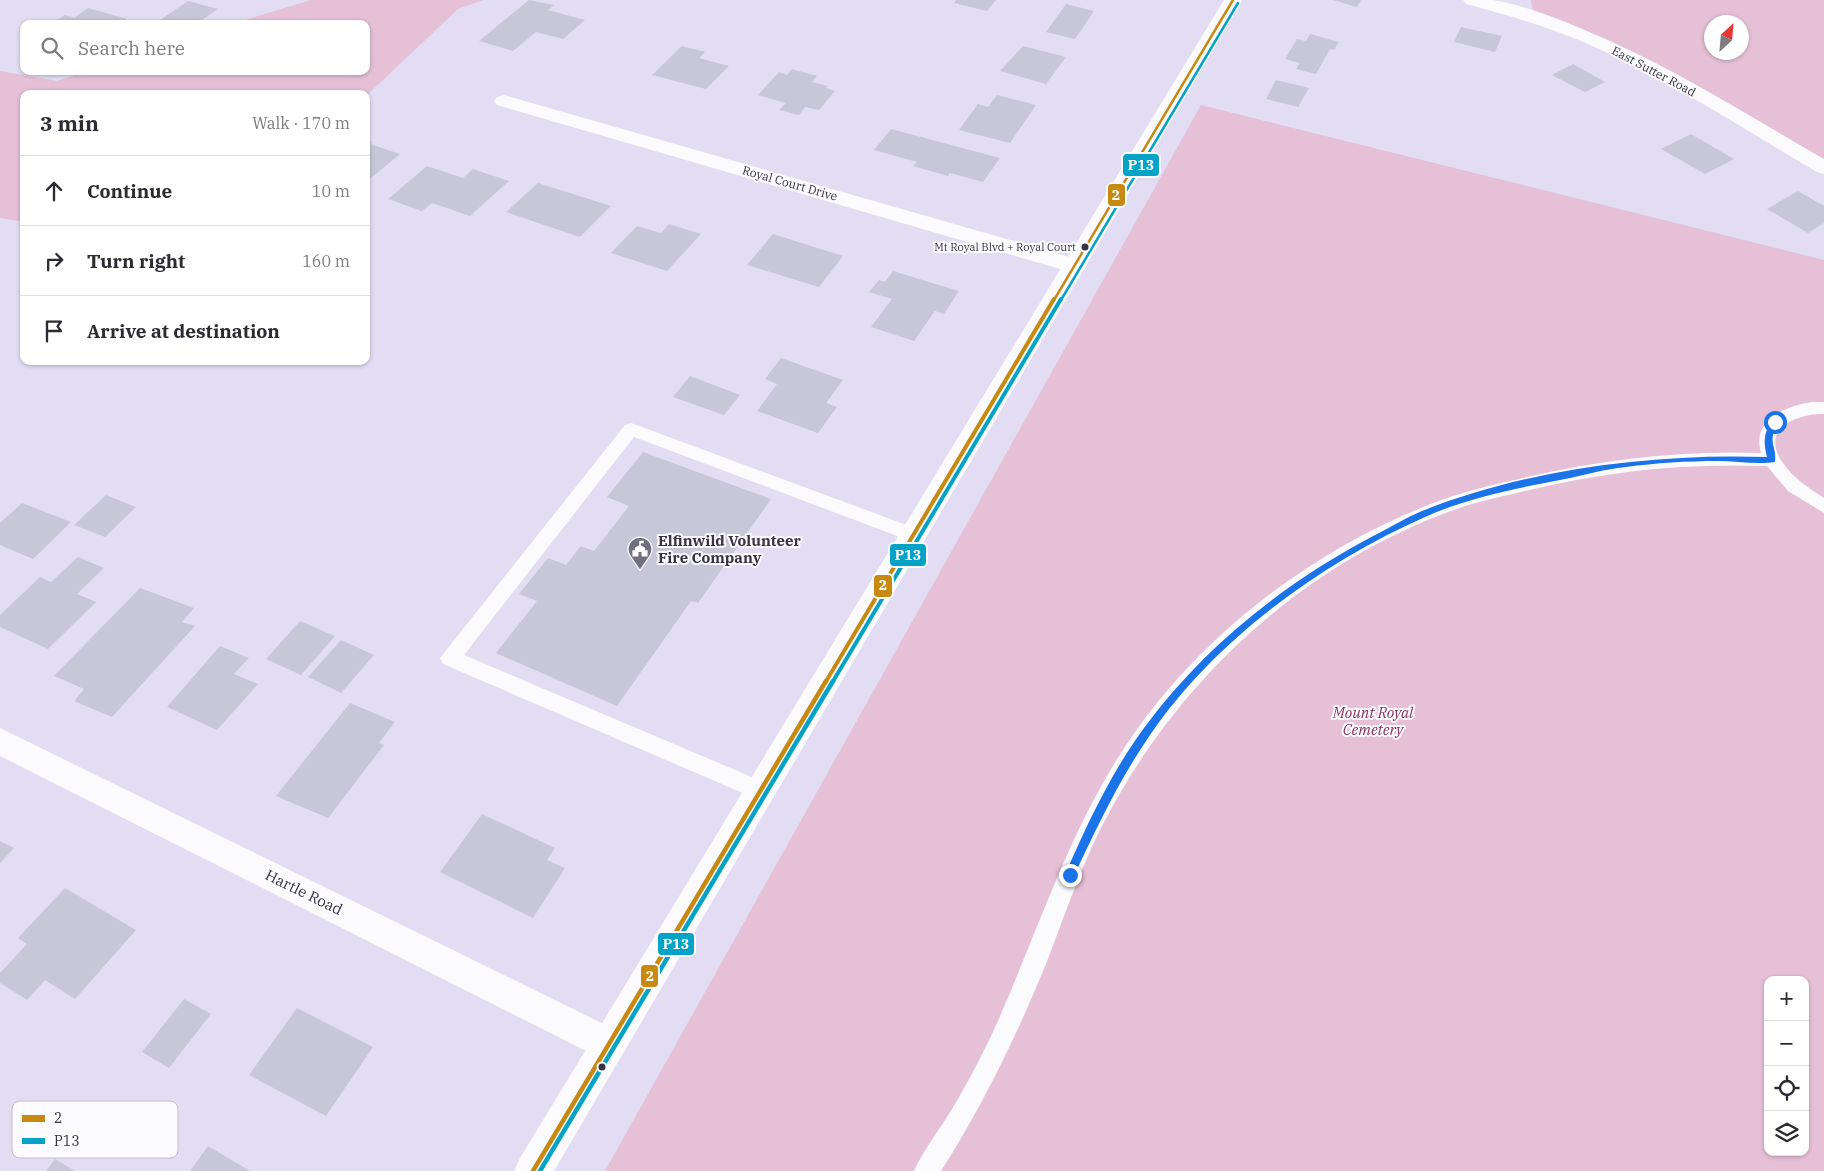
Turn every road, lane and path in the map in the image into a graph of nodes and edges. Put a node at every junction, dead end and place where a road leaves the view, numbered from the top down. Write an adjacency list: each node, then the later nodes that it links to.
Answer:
1 (1233, 0): 5 (street)
2 (1472, 0): 4 (street, East Sutter Road)
3 (504, 100): 5 (street, Royal Court Drive)
4 (1824, 168)
5 (1075, 266): 9 (street)
6 (1824, 408): 7 (lane)
7 (1772, 460): 8 (lane); 14 (lane)
8 (1824, 506)
9 (914, 535): 11 (street); 11 (lane)
10 (0, 741): 12 (street, Hartle Road)
11 (759, 790): 12 (street)
12 (608, 1044): 13 (street)
13 (533, 1171)
14 (927, 1171)

